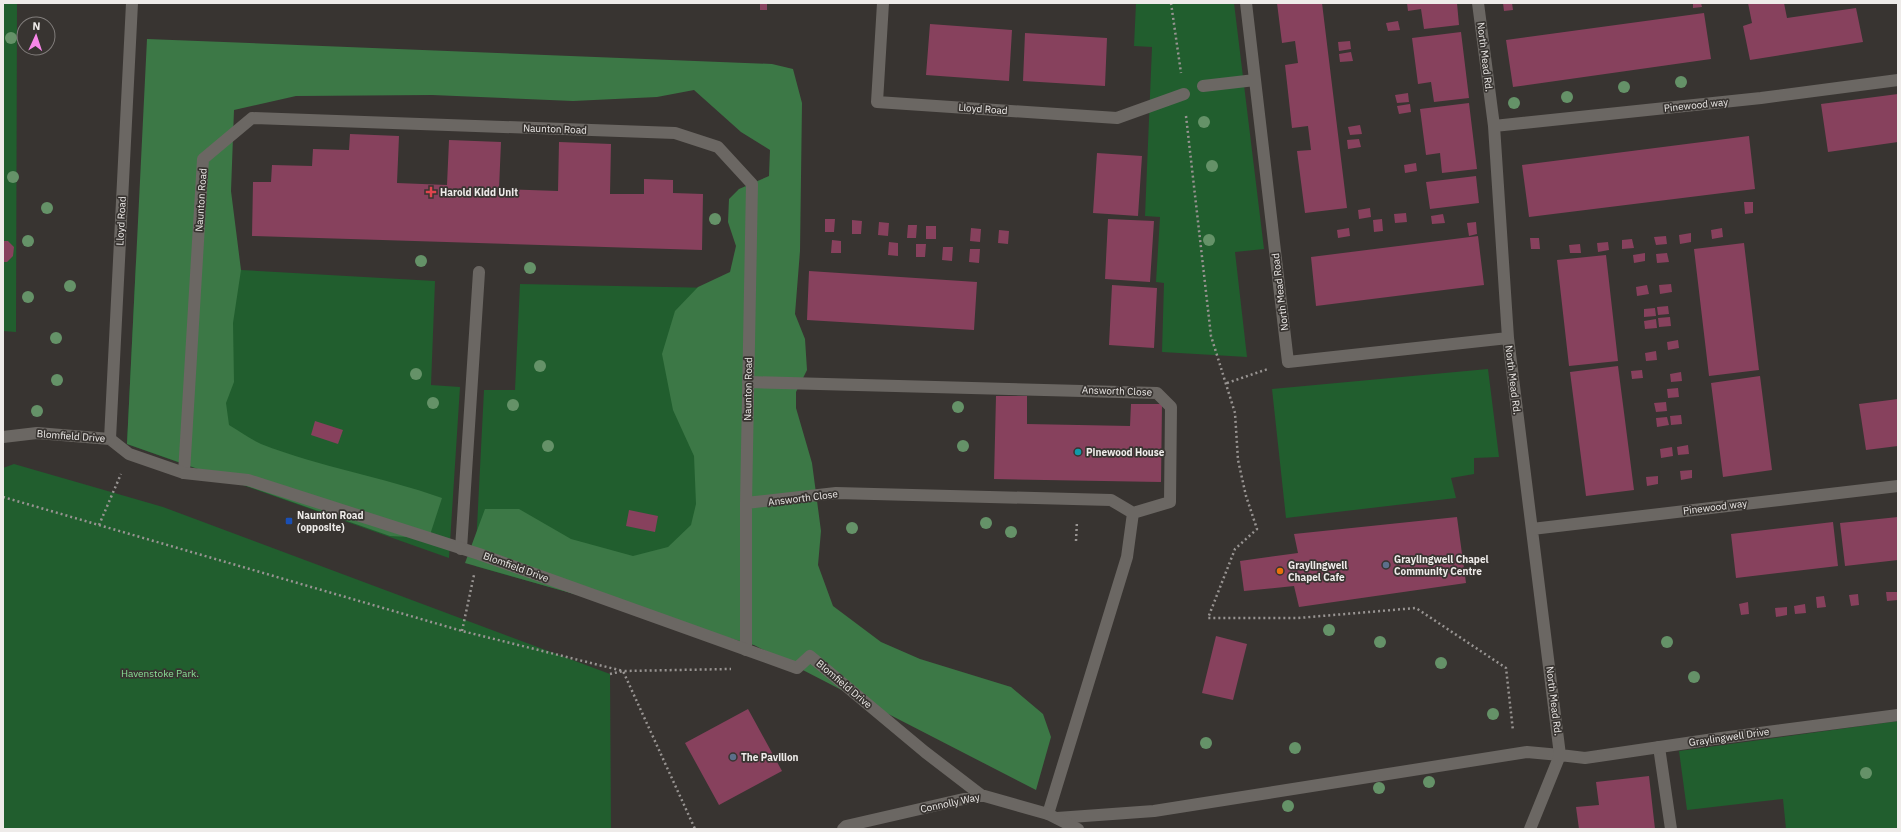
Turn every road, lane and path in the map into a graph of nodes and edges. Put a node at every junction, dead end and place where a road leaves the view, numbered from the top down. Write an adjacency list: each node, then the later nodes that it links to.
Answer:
1 (132, 3): 17 (street, Lloyd Road)
2 (884, 3): 9 (street, Lloyd Road)
3 (1171, 3): 9 (path)
4 (1246, 3): 6 (street, North Mead Road)
5 (1478, 3): 10 (street, North Mead Rd.)
6 (1255, 80): 8 (street); 13 (street, North Mead Road)
7 (1898, 80): 10 (street, Pinewood way)
8 (1203, 86)
9 (1184, 94): 15 (path)
10 (1494, 126): 12 (street, North Mead Rd.)
11 (478, 272): 26 (street)
12 (1508, 338): 13 (street); 25 (street, North Mead Rd.)
13 (1288, 362): 15 (path)
14 (748, 382): 19 (street, Naunton Road); 22 (street, Naunton Road); 23 (street, Answorth Close)
15 (1227, 382): 35 (path)
16 (3, 437): 17 (street, Blomfield Drive)
17 (110, 439): 18 (street, Blomfield Drive)
18 (129, 454): 19 (street, Blomfield Drive); 24 (path)
19 (184, 473): 26 (street, Blomfield Drive)
20 (1898, 486): 25 (street, Pinewood way)
21 (3, 497): 24 (path)
22 (746, 503): 23 (street, Answorth Close); 29 (street, Naunton Road)
23 (1133, 514): 38 (street)
24 (99, 525): 28 (path)
25 (1532, 529): 36 (street, North Mead Rd.)
26 (462, 549): 27 (street, Blomfield Drive)
27 (479, 554): 28 (path); 29 (street, Blomfield Drive)
28 (462, 631): 31 (path)
29 (746, 650): 37 (street, Blomfield Drive)
30 (734, 669): 31 (path)
31 (623, 671): 32 (path); 39 (path)
32 (610, 674)
33 (1898, 715): 34 (street, Graylingwell Drive)
34 (1659, 747): 36 (street, Graylingwell Drive); 43 (street)
35 (1516, 754): 36 (street, Graylingwell Drive); 38 (street, Graylingwell Drive)
36 (1560, 755): 42 (street)
37 (981, 794): 38 (street, Connolly Way); 40 (street, Connolly Way)
38 (1058, 821): 41 (street, Connolly Way)
39 (696, 829)
40 (843, 829)
41 (1078, 829)
42 (1530, 829)
43 (1671, 829)

